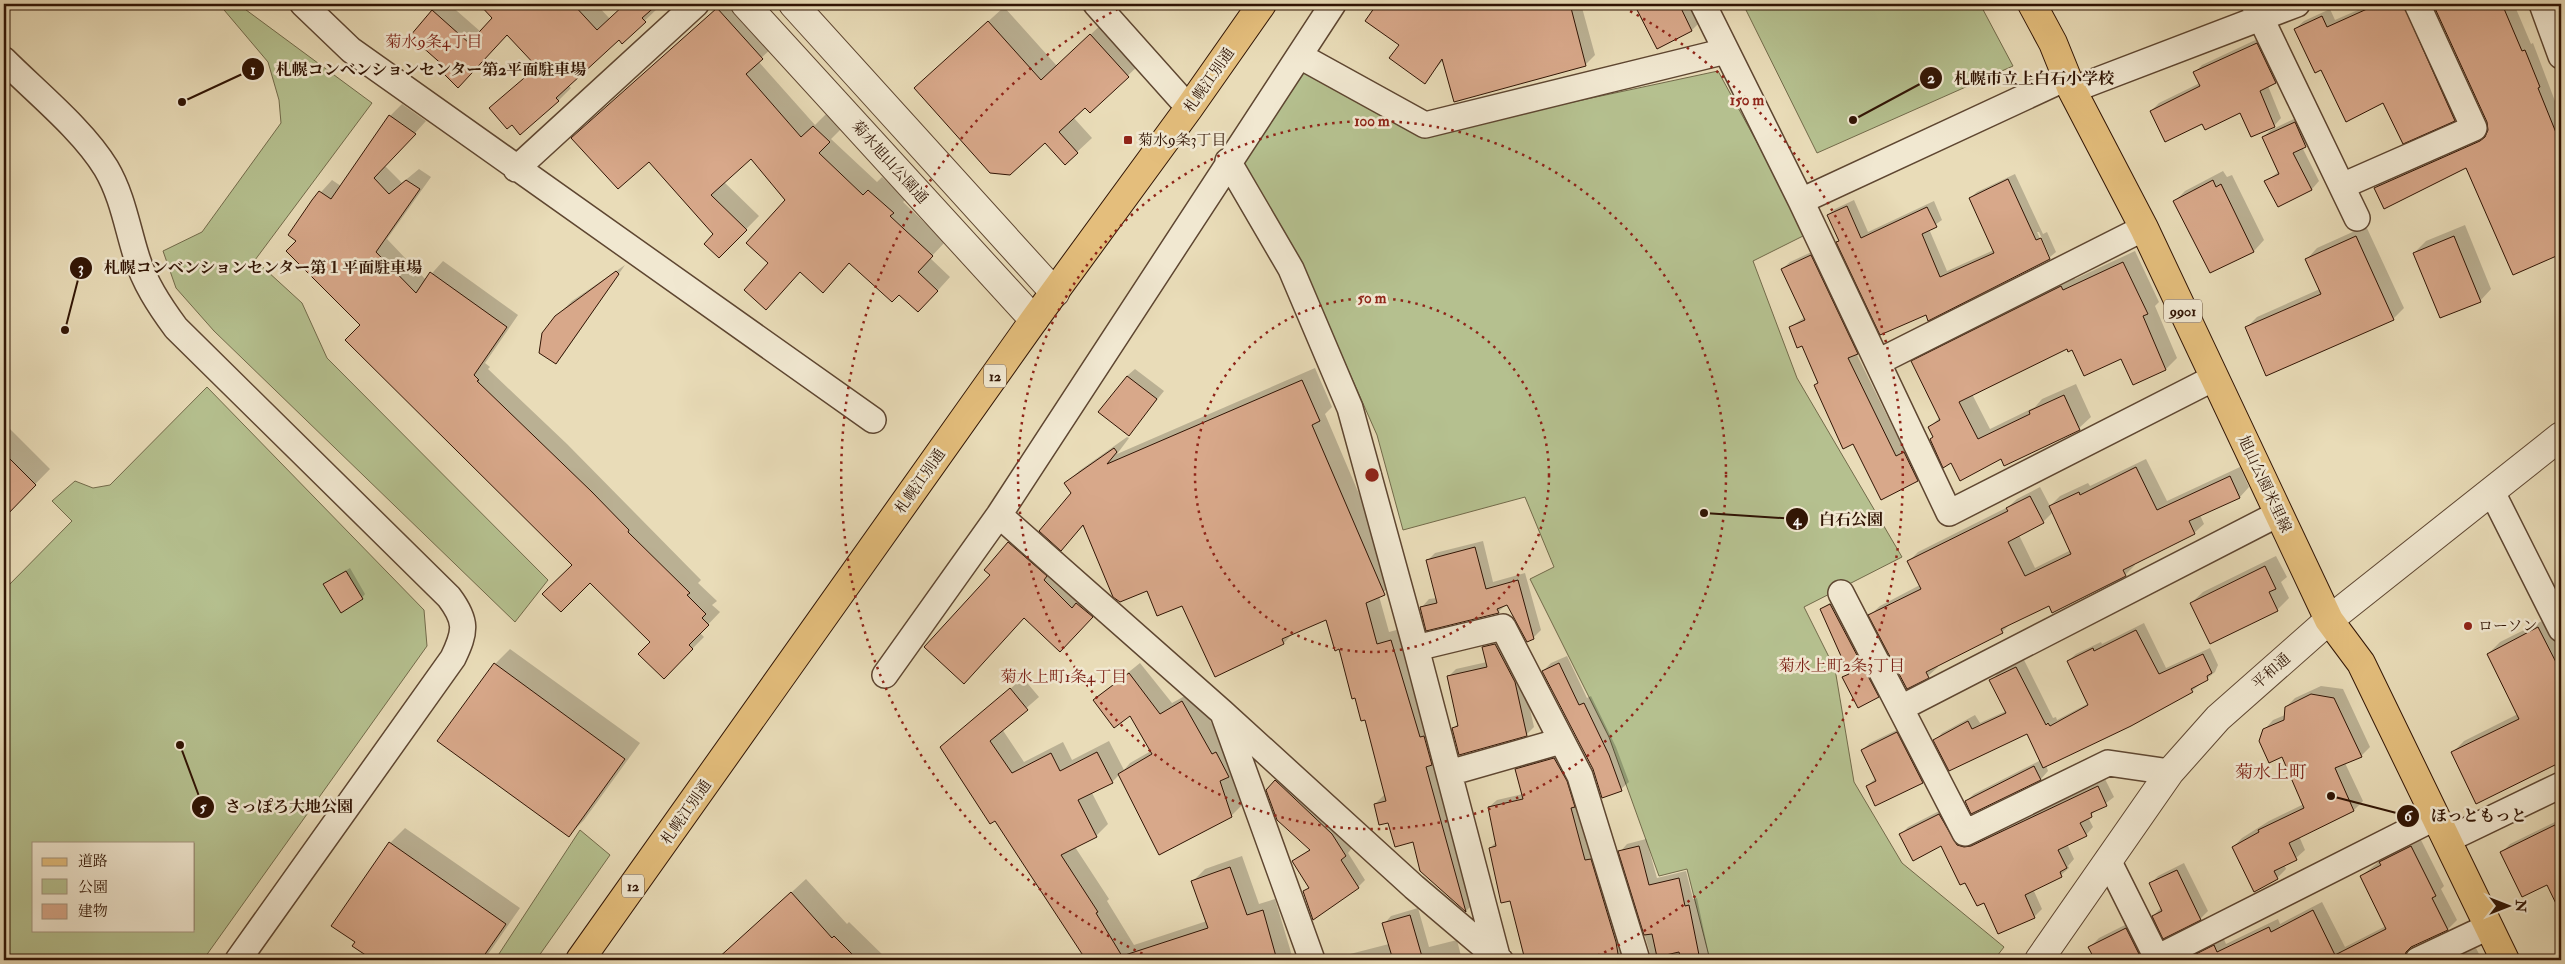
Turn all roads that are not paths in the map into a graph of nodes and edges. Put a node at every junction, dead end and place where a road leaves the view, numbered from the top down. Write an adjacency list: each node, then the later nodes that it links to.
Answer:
1 (303, 4): 21 (street)
2 (696, 4): 21 (street)
3 (745, 4): 27 (street, 菊水旭山公園通)
4 (793, 4): 26 (street)
5 (1096, 4): 19 (street)
6 (1262, 4): 19 (main road, 札幌江別通 / 12)
7 (1333, 4): 15 (street)
8 (1703, 4): 14 (street)
9 (2032, 4): 18 (main road, 旭山公園米里線 / 9901)
10 (2297, 4): 13 (street)
11 (2417, 4): 22 (street)
12 (2542, 4): 16 (street)
13 (2258, 11): 18 (street); 22 (street)
14 (1726, 51): 15 (street); 23 (street)
15 (1300, 56): 20 (street)
16 (2561, 56)
17 (4, 60): 51 (street)
18 (2069, 84): 23 (street); 25 (main road, 旭山公園米里線 / 9901)
19 (1190, 108): 26 (main road, 札幌江別通 / 12)
20 (1228, 161): 34 (street); 38 (street)
21 (516, 169): 30 (street)
22 (2342, 186): 24 (street)
23 (1801, 201): 28 (street)
24 (2357, 218)
25 (2144, 228): 28 (street); 29 (main road, 旭山公園米里線 / 9901)
26 (1054, 293): 27 (main road, 札幌江別通 / 12)
27 (1034, 320): 52 (main road, 札幌江別通 / 12)
28 (1878, 362): 29 (street)
29 (2214, 378): 33 (main road, 旭山公園米里線 / 9901)
30 (873, 420)
31 (2561, 436): 32 (street, 平和通)
32 (2492, 492): 36 (street, 平和通); 37 (street)
33 (2278, 514): 36 (main road, 旭山公園米里線 / 9901); 40 (street)
34 (999, 515): 39 (street); 41 (street)
35 (1841, 593): 40 (street)
36 (2329, 620): 43 (street, 平和通); 46 (main road, 旭山公園米里線 / 9901)
37 (2561, 629)
38 (1416, 648): 42 (street); 44 (street)
39 (885, 675)
40 (1900, 708): 43 (street)
41 (1222, 712): 49 (street); 53 (street)
42 (1562, 741): 44 (street); 54 (street)
43 (2170, 772): 47 (street, 平和通)
44 (1449, 773): 49 (street)
45 (2561, 785): 46 (street)
46 (2442, 828): 48 (main road, 旭山公園米里線 / 9901); 50 (street)
47 (2108, 860): 50 (street); 55 (street, 平和通)
48 (2488, 927): 56 (street); 57 (main road, 旭山公園米里線 / 9901)
49 (1498, 959)
50 (2157, 959)
51 (238, 960)
52 (580, 960)
53 (1312, 960)
54 (1637, 960)
55 (2039, 960)
56 (2418, 960)
57 (2505, 960)

